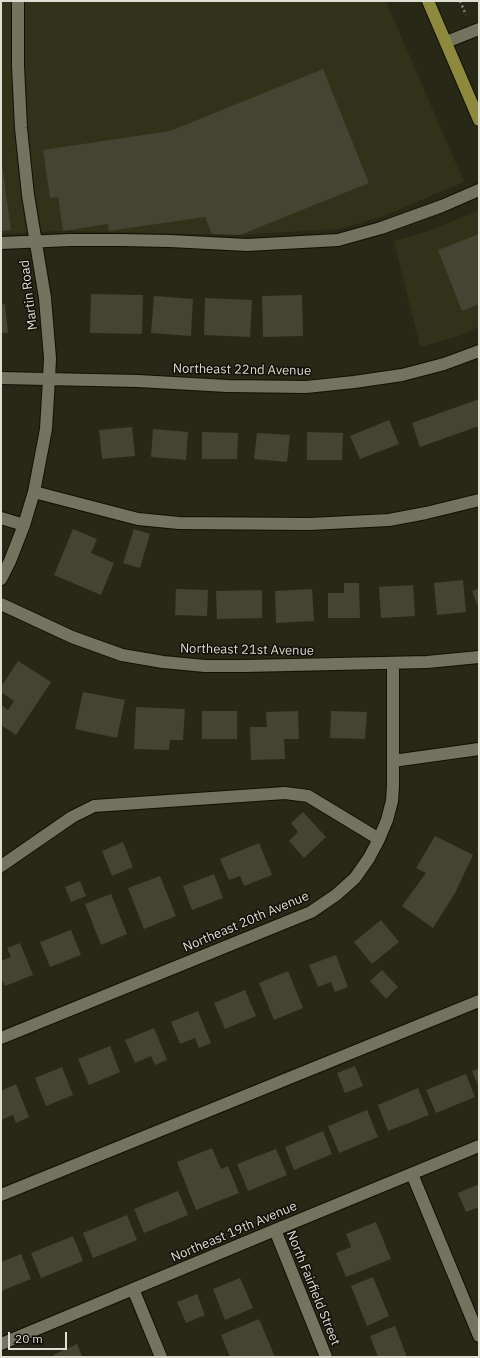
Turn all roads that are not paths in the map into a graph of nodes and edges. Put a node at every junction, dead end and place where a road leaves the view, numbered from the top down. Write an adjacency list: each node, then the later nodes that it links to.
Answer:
1 (18, 1): 7 (street, Martin Road)
2 (428, 1): 4 (main road)
3 (479, 28): 4 (street)
4 (446, 42): 5 (main road)
5 (479, 120)
6 (479, 190): 7 (street)
7 (36, 241): 8 (street); 11 (street, Martin Road)
8 (1, 243)
9 (479, 351): 11 (street, Northeast 22nd Avenue)
10 (1, 378): 11 (street, Northeast 22nd Avenue)
11 (49, 379): 12 (street, Martin Road)
12 (34, 492): 13 (street); 15 (street, Martin Road)
13 (479, 500)
14 (1, 518): 15 (street)
15 (24, 525): 16 (street, Martin Road)
16 (1, 579)
17 (1, 604): 19 (street, Northeast 21st Avenue)
18 (479, 657): 19 (street, Northeast 21st Avenue)
19 (393, 663): 21 (street, Northeast 20th Avenue)
20 (479, 749): 21 (street)
21 (393, 761): 22 (street, Northeast 20th Avenue)
22 (379, 840): 23 (street); 25 (street, Northeast 20th Avenue)
23 (1, 866)
24 (479, 1001): 28 (street)
25 (1, 1038)
26 (479, 1146): 27 (street, Northeast 19th Avenue)
27 (412, 1174): 29 (street, Northeast 19th Avenue); 31 (street)
28 (1, 1195)
29 (275, 1230): 30 (street, Northeast 19th Avenue); 34 (street, North Fairfield Street)
30 (133, 1289): 32 (street, Northeast 19th Avenue); 33 (street)
31 (479, 1336)
32 (1, 1344)
33 (161, 1357)
34 (326, 1357)

